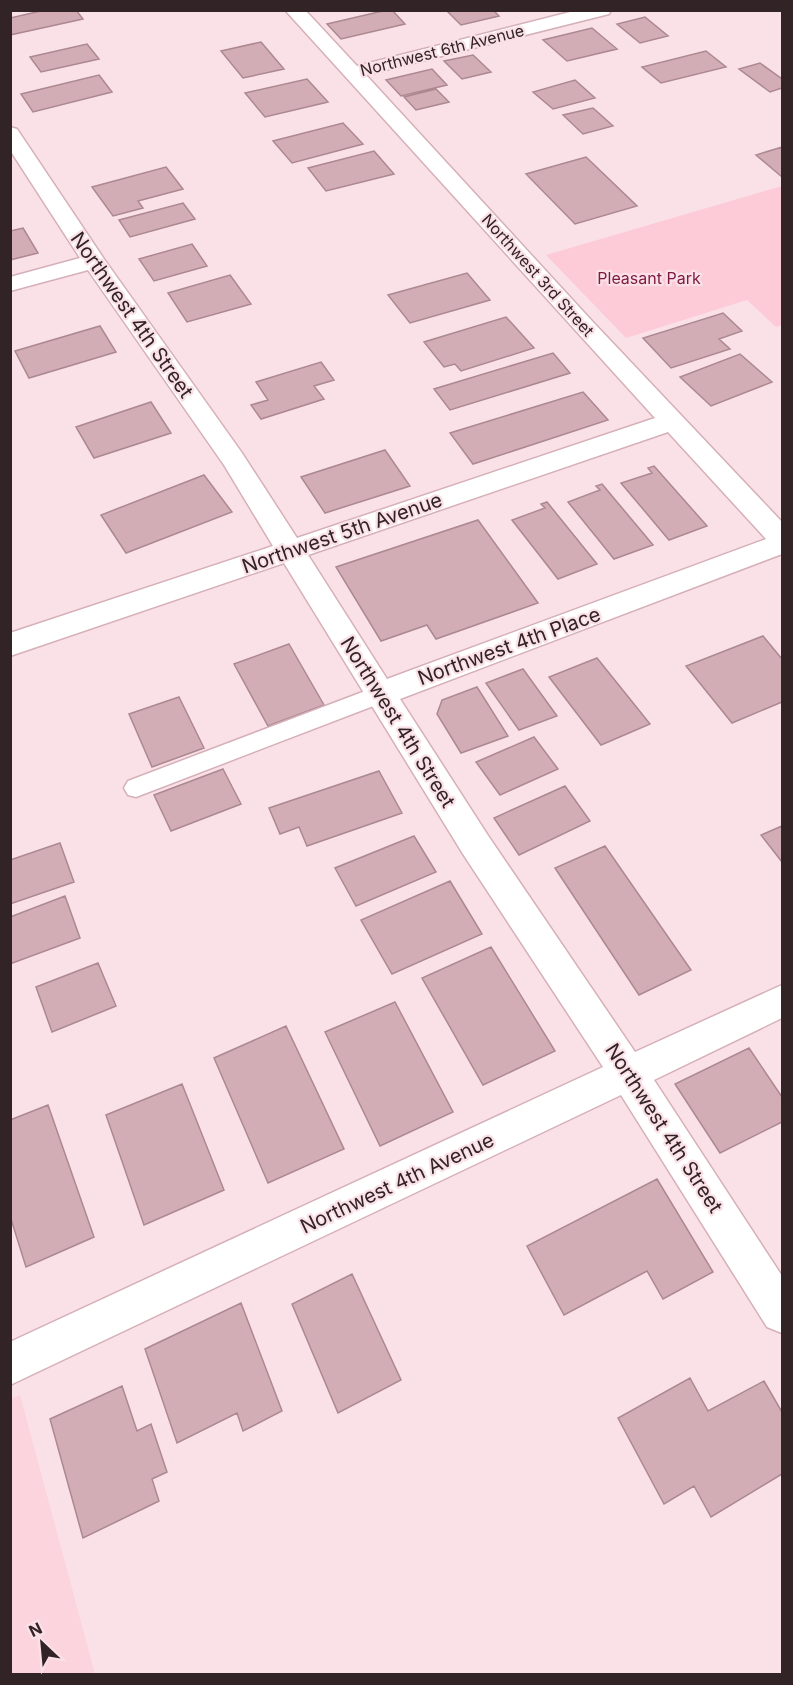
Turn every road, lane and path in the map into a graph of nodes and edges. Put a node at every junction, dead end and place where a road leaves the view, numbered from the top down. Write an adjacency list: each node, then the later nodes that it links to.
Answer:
1 (294, 10): 3 (street, Northwest 3rd Street)
2 (602, 10): 3 (street, Northwest 6th Avenue)
3 (352, 73): 7 (street, Northwest 3rd Street)
4 (10, 133): 5 (street, Northwest 4th Street)
5 (94, 261): 6 (street); 10 (street, Northwest 4th Street)
6 (10, 284)
7 (674, 421): 8 (street, Northwest 3rd Street); 10 (street, Northwest 5th Avenue)
8 (783, 539)
9 (783, 544): 12 (street, Northwest 4th Place)
10 (290, 550): 11 (street, Northwest 5th Avenue); 12 (street, Northwest 4th Street)
11 (10, 645)
12 (381, 694): 13 (lane, Northwest 4th Place); 15 (street, Northwest 4th Street)
13 (136, 788)
14 (783, 1001): 15 (street, Northwest 4th Avenue)
15 (629, 1074): 16 (street, Northwest 4th Street); 17 (street, Northwest 4th Avenue)
16 (783, 1312)
17 (10, 1364)

